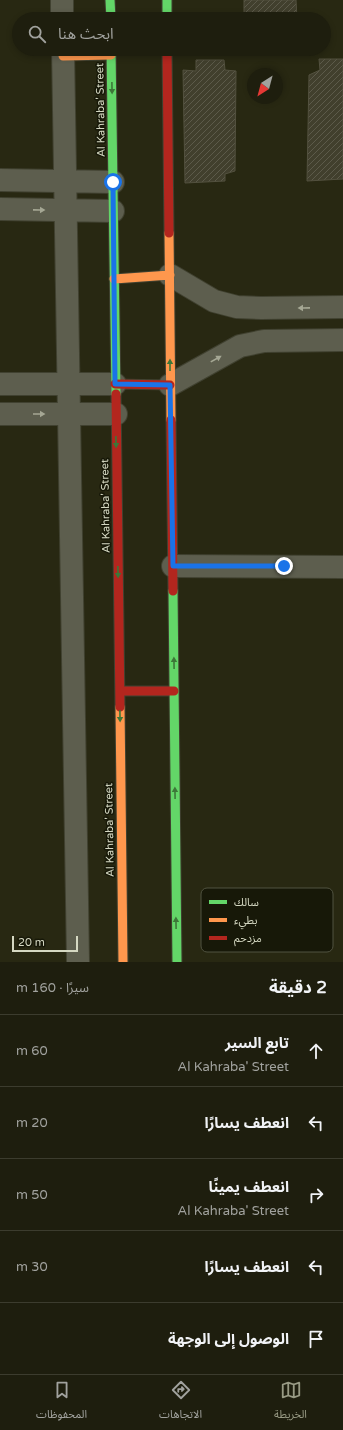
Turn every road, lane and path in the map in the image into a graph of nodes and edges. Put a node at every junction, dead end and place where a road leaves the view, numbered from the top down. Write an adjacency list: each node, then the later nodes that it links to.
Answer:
1 (62, 0): 4 (street)
2 (110, 0): 5 (street)
3 (167, 0): 6 (street)
4 (62, 12)
5 (111, 12)
6 (167, 12)
7 (63, 56): 11 (street)
8 (111, 56): 12 (street, Al Kahraba' Street, one-way to 12)
9 (167, 56): 16 (street)
10 (0, 180): 11 (street)
11 (65, 181): 12 (street); 14 (street)
12 (113, 182): 15 (street, Al Kahraba' Street)
13 (0, 209): 14 (street, one-way to 14)
14 (66, 210): 15 (street); 21 (street)
15 (113, 211): 17 (street, Al Kahraba' Street)
16 (170, 275): 17 (street); 18 (street, one-way to 16); 23 (street, one-way to 16)
17 (114, 279): 22 (street, Al Kahraba' Street)
18 (343, 307)
19 (343, 340): 23 (street, one-way to 19)
20 (0, 384): 21 (street)
21 (68, 384): 22 (street); 25 (street)
22 (115, 384): 23 (street); 26 (street, Al Kahraba' Street)
23 (170, 385): 27 (street)
24 (0, 414): 25 (street, one-way to 25)
25 (69, 414): 26 (street); 31 (street)
26 (116, 414): 30 (street, Al Kahraba' Street, one-way to 30)
27 (173, 566): 28 (street); 29 (street, one-way to 27)
28 (343, 567)
29 (174, 690): 30 (street); 33 (street, one-way to 29)
30 (120, 691): 32 (street, Al Kahraba' Street, one-way to 32)
31 (78, 962)
32 (123, 962)
33 (177, 962)

